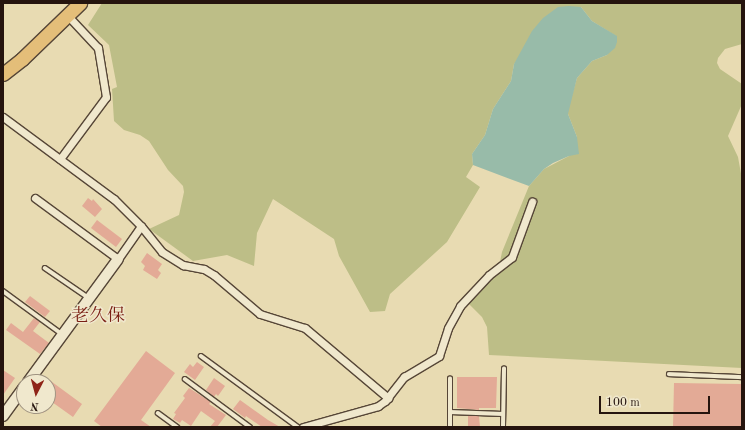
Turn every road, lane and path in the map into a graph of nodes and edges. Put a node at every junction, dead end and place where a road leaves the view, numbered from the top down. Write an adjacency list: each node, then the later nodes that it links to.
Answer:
1 (80, 3): 2 (highway)
2 (68, 16): 3 (highway); 5 (street)
3 (3, 74)
4 (3, 117): 5 (street)
5 (60, 159): 8 (street)
6 (35, 198): 9 (street)
7 (532, 202): 22 (street)
8 (141, 226): 9 (street); 22 (street)
9 (118, 259): 12 (street)
10 (45, 268): 12 (lane)
11 (3, 292): 13 (lane)
12 (90, 298): 13 (street)
13 (62, 334): 16 (street)
14 (200, 356): 29 (lane)
15 (504, 369): 25 (lane)
16 (34, 374)
17 (669, 374): 18 (lane)
18 (742, 376)
19 (185, 379): 28 (lane)
20 (450, 379): 24 (lane)
21 (16, 398): 26 (street)
22 (388, 398): 30 (street)
23 (158, 412): 27 (lane)
24 (450, 412): 25 (lane); 31 (lane)
25 (504, 414): 32 (lane)
26 (3, 416)
27 (177, 427)
28 (250, 427)
29 (298, 427)
30 (303, 427)
31 (450, 427)
32 (503, 427)

